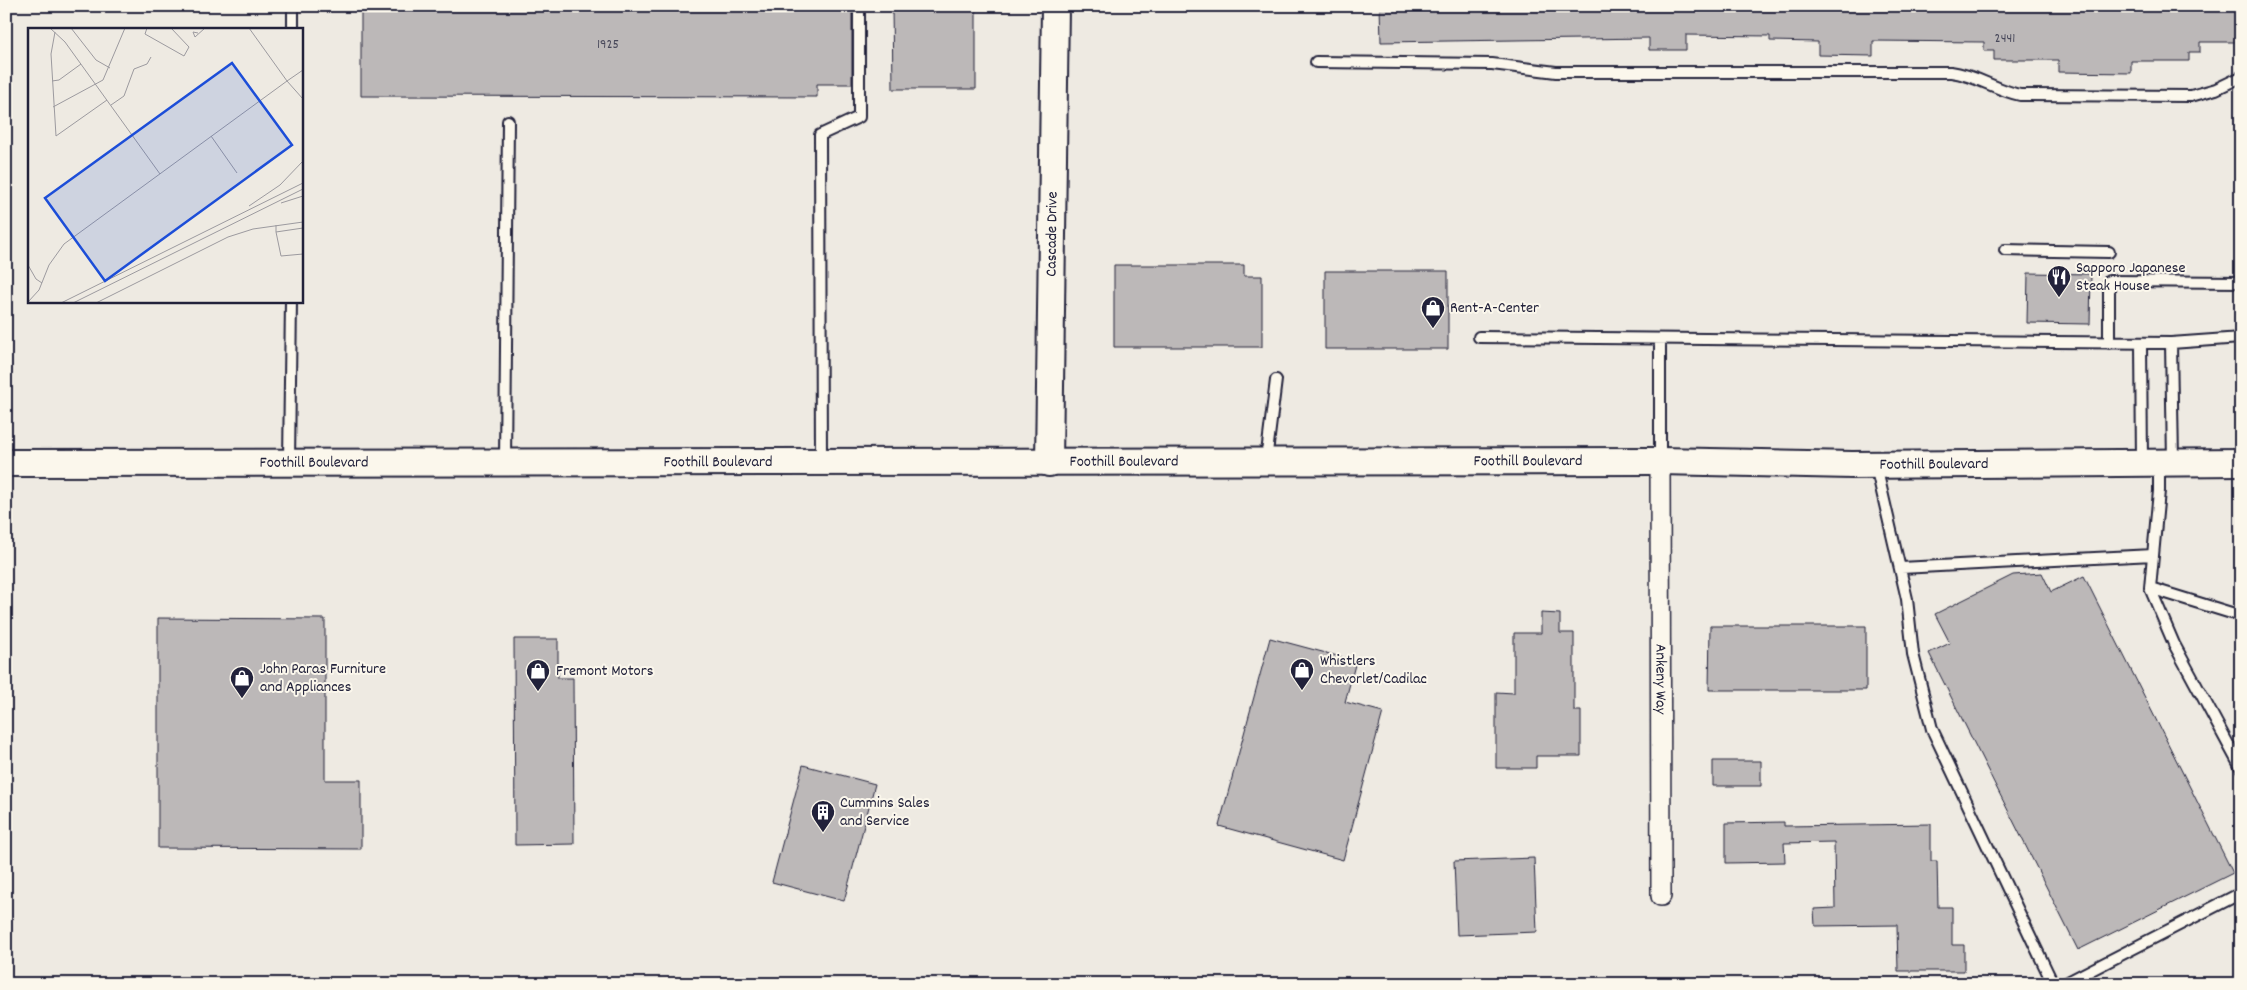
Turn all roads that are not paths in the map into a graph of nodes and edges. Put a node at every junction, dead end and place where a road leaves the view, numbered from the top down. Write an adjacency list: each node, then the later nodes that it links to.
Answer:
1 (293, 6): 4 (lane)
2 (858, 6): 25 (lane)
3 (1054, 6): 26 (street, Cascade Drive)
4 (293, 28)
5 (1316, 62): 6 (lane)
6 (2241, 77)
7 (508, 120): 21 (lane)
8 (2005, 250): 9 (lane)
9 (2109, 252)
10 (2241, 282): 15 (lane)
11 (291, 302): 20 (lane)
12 (1479, 337): 14 (lane)
13 (2241, 338): 17 (lane)
14 (1660, 339): 15 (lane); 19 (lane)
15 (2109, 343): 16 (lane)
16 (2142, 343): 17 (lane); 27 (lane)
17 (2171, 343): 27 (lane)
18 (1276, 380): 22 (lane)
19 (1660, 461): 22 (street, Foothill Boulevard); 28 (street, Foothill Boulevard); 35 (street, Ankeny Way)
20 (289, 462): 21 (street, Foothill Boulevard); 24 (street, Foothill Boulevard)
21 (505, 462): 25 (street, Foothill Boulevard)
22 (1266, 462): 26 (street, Foothill Boulevard)
23 (2241, 462): 27 (street, Foothill Boulevard)
24 (6, 463)
25 (821, 463): 26 (street, Foothill Boulevard)
26 (1049, 463)
27 (2158, 463): 28 (street, Foothill Boulevard); 29 (lane)
28 (1876, 465): 30 (lane)
29 (2153, 555): 30 (lane); 31 (lane)
30 (1901, 568): 36 (lane)
31 (2150, 588): 32 (lane); 33 (lane)
32 (2241, 616)
33 (2241, 768)
34 (2241, 893): 37 (lane)
35 (1661, 896)
36 (2053, 984)
37 (2064, 984)

